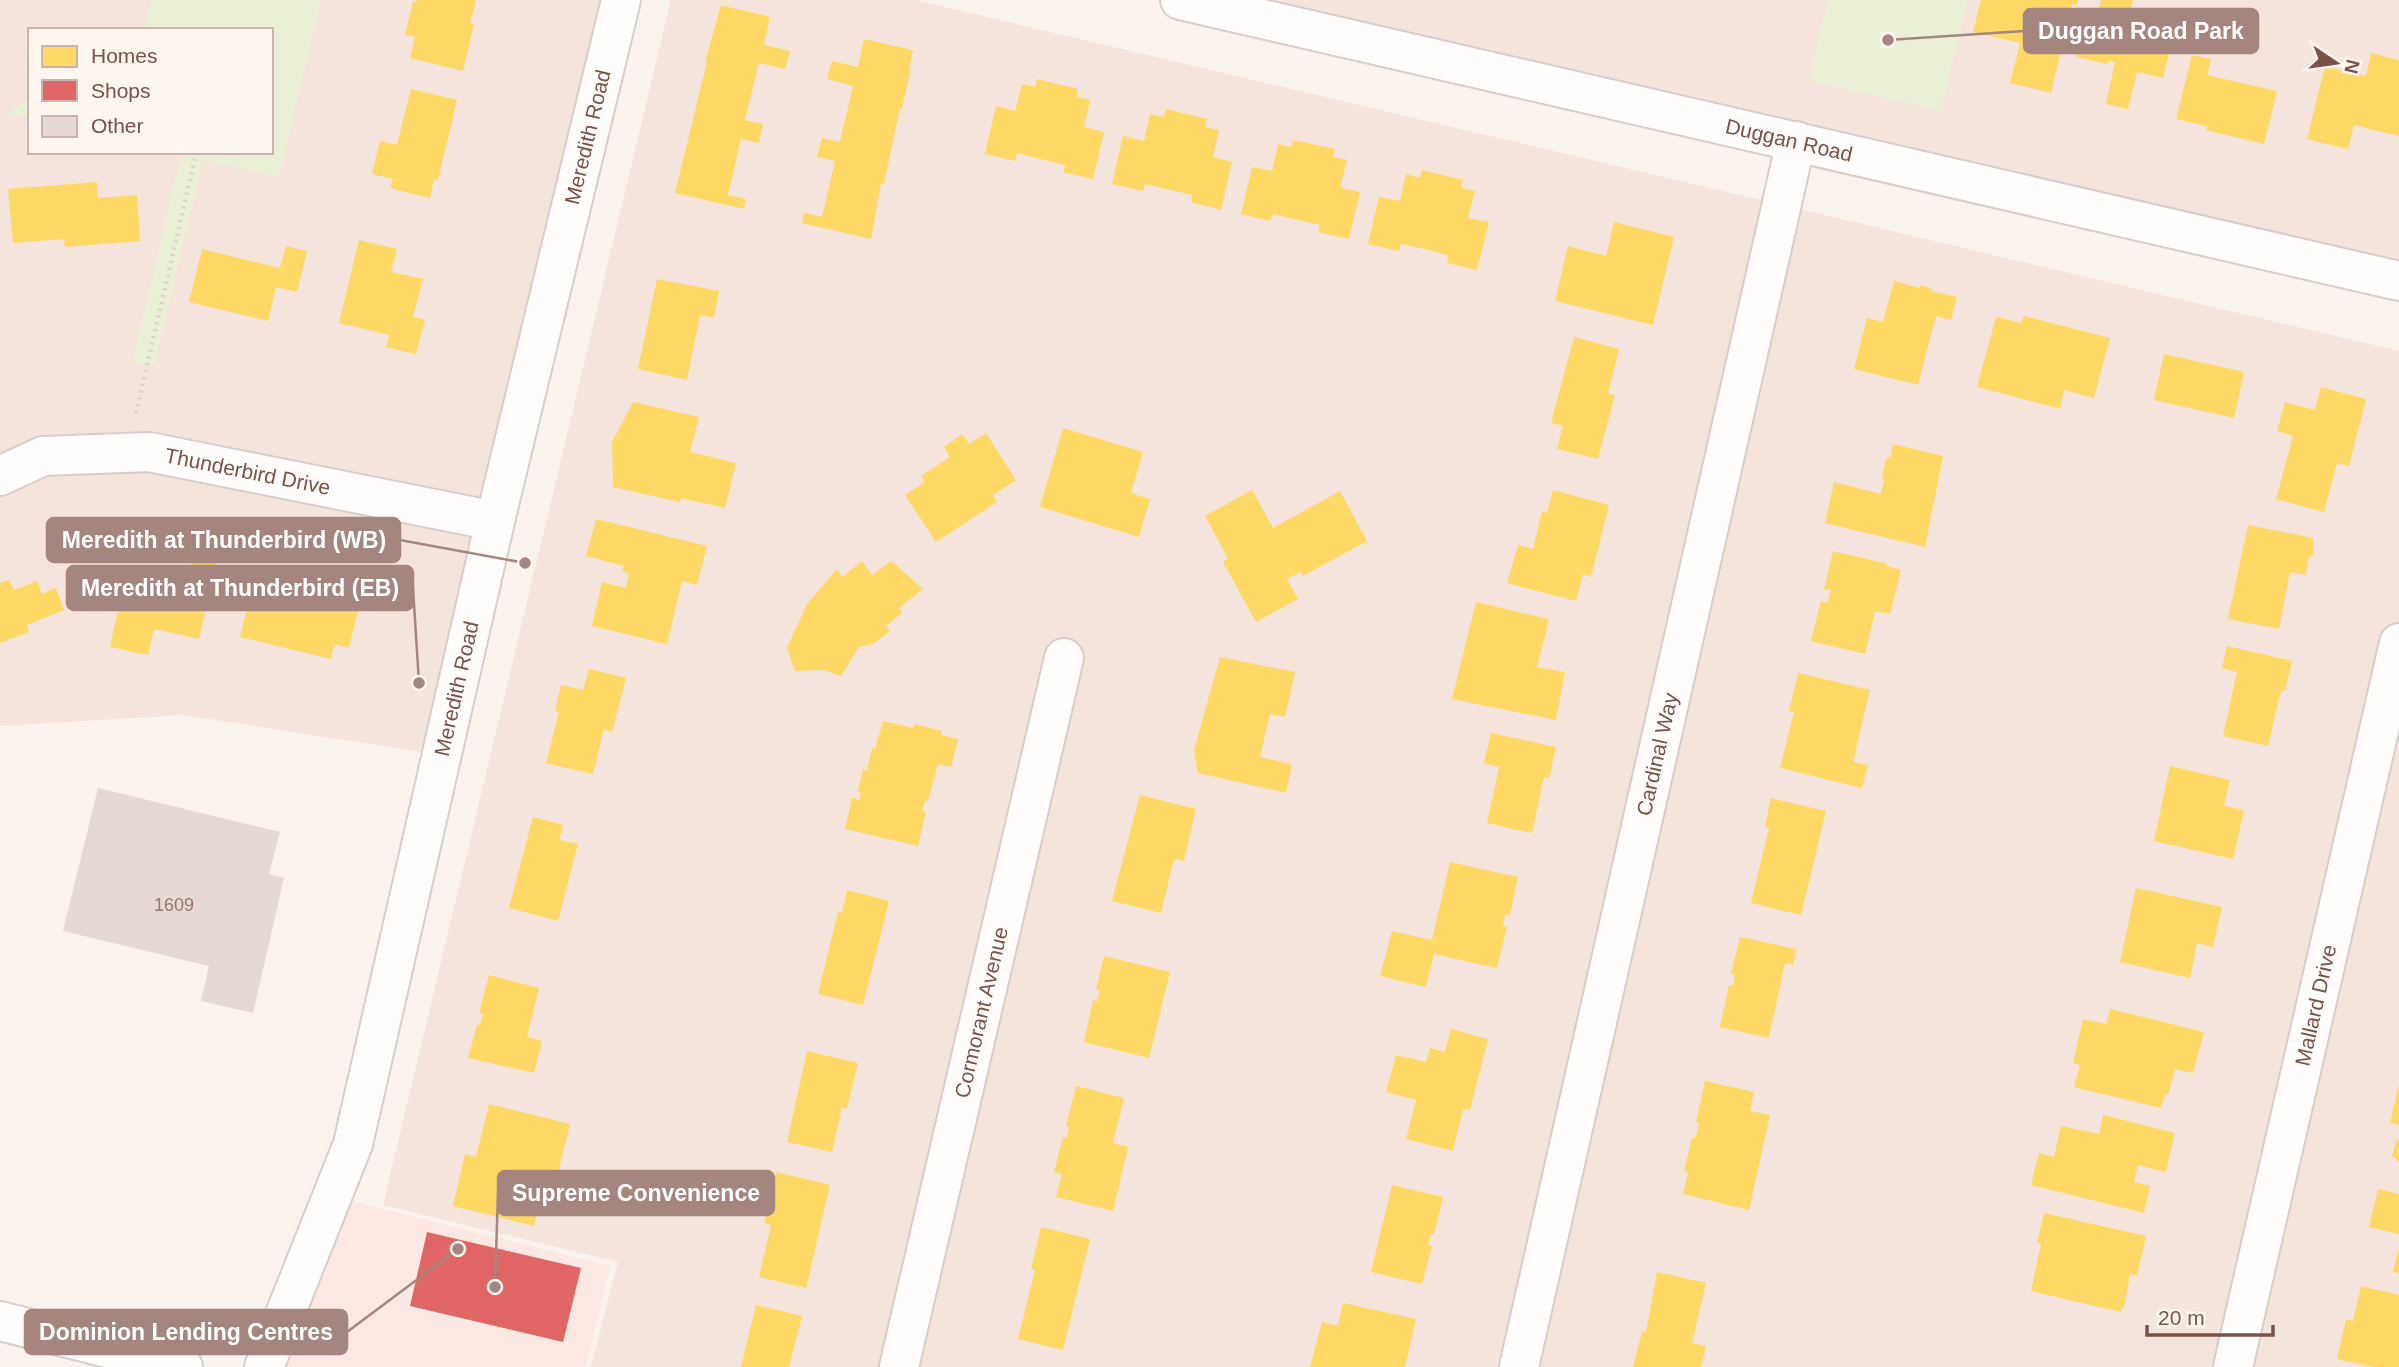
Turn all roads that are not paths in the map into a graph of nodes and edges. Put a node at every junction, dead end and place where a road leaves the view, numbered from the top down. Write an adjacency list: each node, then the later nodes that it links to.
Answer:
1 (621, 0): 6 (street, Meredith Road)
2 (1180, 0): 3 (street, Duggan Road)
3 (1796, 141): 4 (street, Duggan Road); 13 (street, Cardinal Way)
4 (2399, 281)
5 (0, 476): 6 (street, Thunderbird Drive)
6 (495, 521): 11 (street, Meredith Road)
7 (2399, 643): 14 (street, Mallard Drive)
8 (1064, 658): 12 (street, Cormorant Avenue)
9 (0, 1321): 10 (street)
10 (183, 1367)
11 (264, 1367)
12 (899, 1367)
13 (1520, 1367)
14 (2233, 1367)

